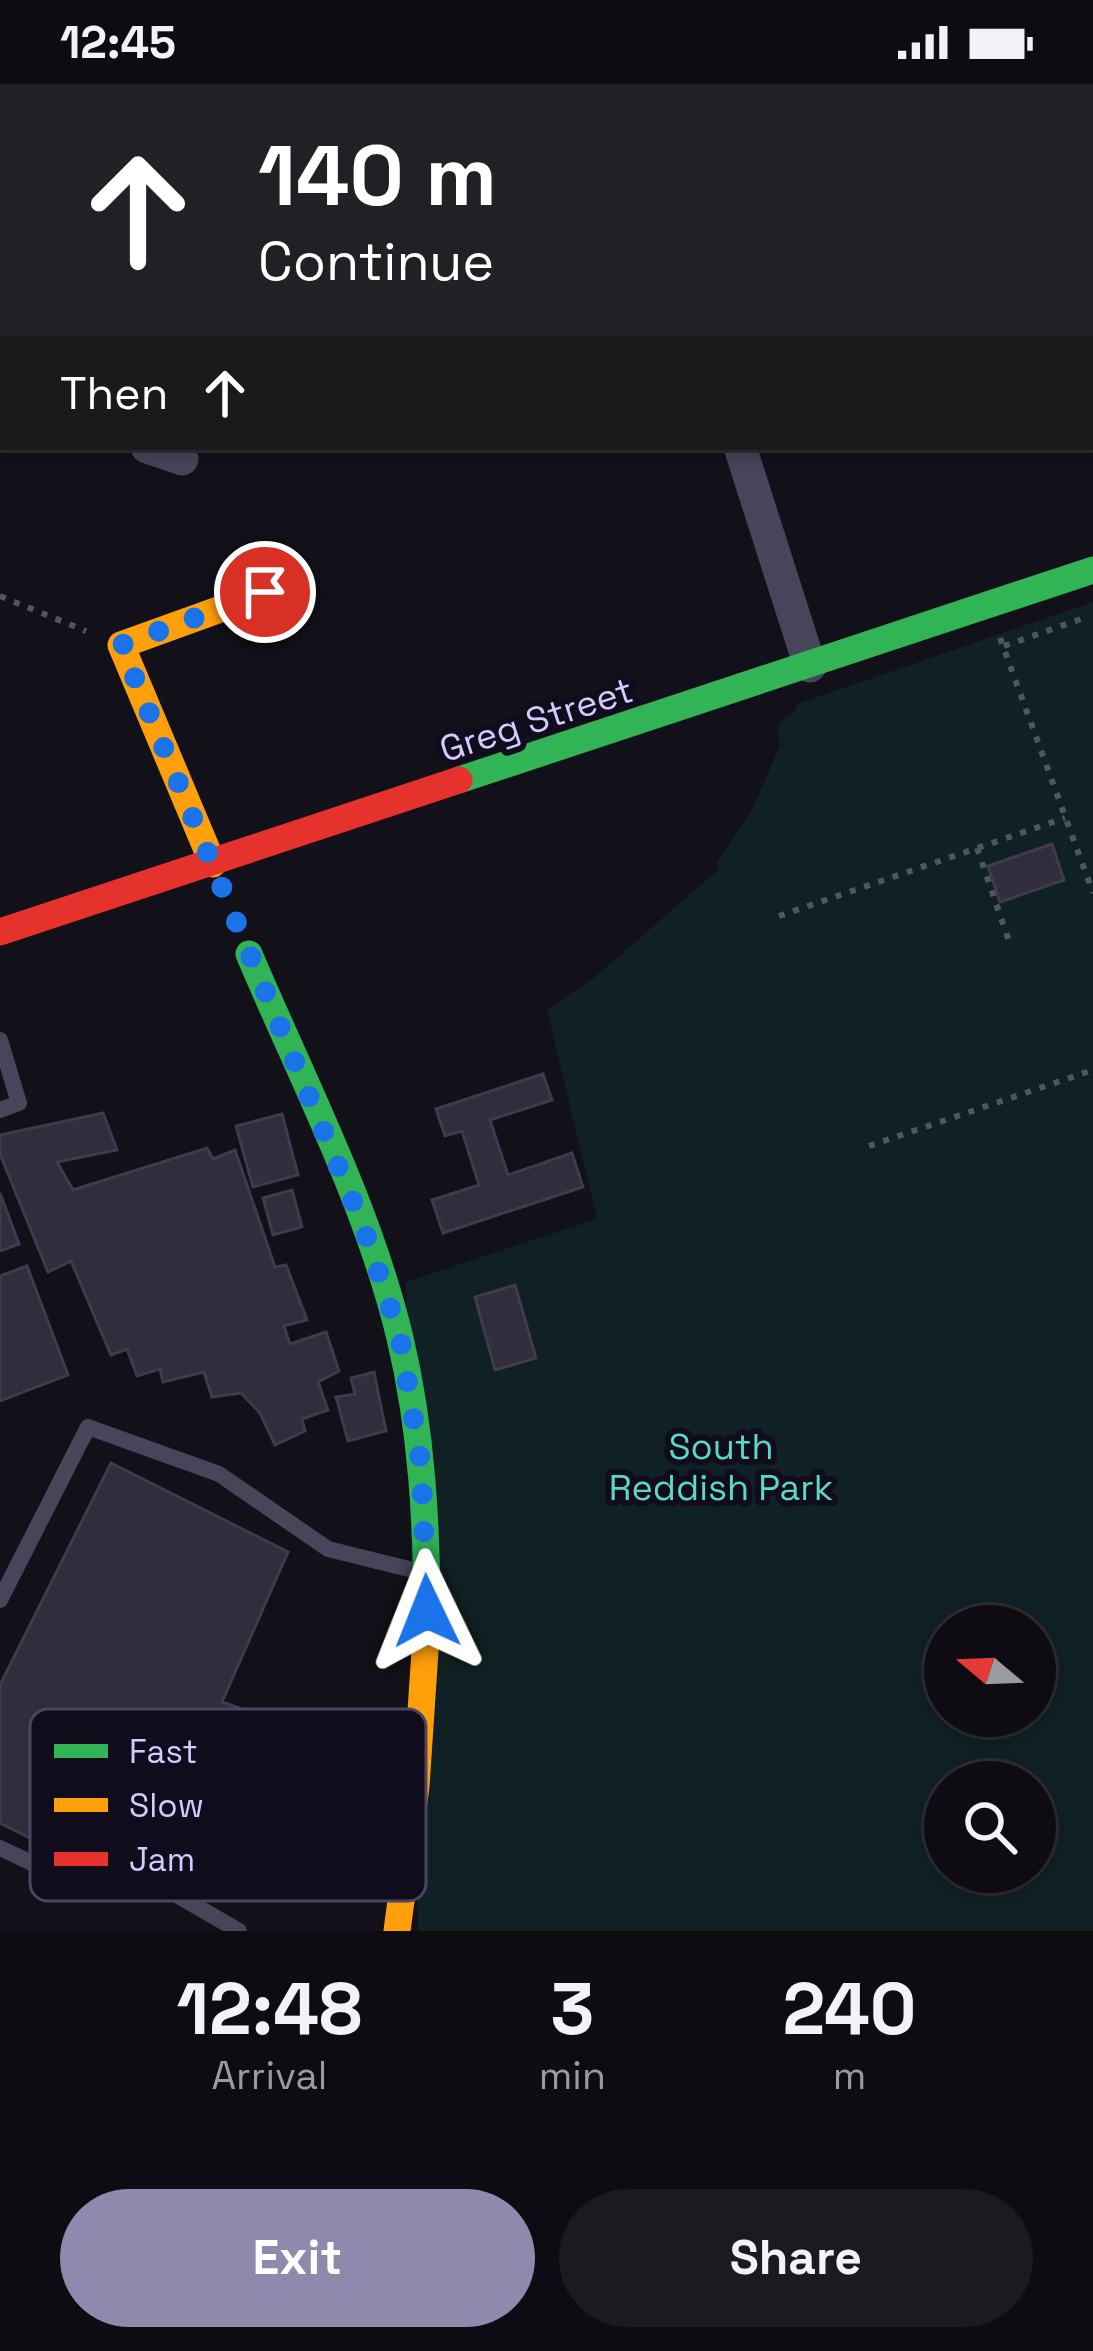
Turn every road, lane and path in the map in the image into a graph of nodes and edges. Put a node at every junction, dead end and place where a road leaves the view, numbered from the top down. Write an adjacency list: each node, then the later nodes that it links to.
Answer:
1 (156, 450): 3 (street)
2 (741, 450): 11 (street)
3 (182, 459)
4 (1093, 570): 7 (street, Greg Street)
5 (265, 592): 9 (street)
6 (0, 596): 9 (path)
7 (988, 607): 10 (path); 11 (street, Greg Street)
8 (1093, 615): 10 (path)
9 (121, 645): 14 (street)
10 (1004, 646): 12 (path)
11 (810, 666): 14 (street, Greg Street)
12 (1066, 818): 13 (path); 15 (path)
13 (977, 848): 16 (path); 18 (path)
14 (213, 864): 17 (street, Greg Street)
15 (1093, 893)
16 (779, 916)
17 (0, 932)
18 (1011, 947)
19 (249, 954): 24 (street)
20 (0, 1040): 22 (lane)
21 (1093, 1070): 23 (path)
22 (0, 1110)
23 (869, 1146)
24 (425, 1574): 25 (lane); 26 (street)
25 (0, 1600)
26 (421, 1709)
27 (0, 1848): 28 (lane)
28 (30, 1862)
29 (187, 1901): 31 (lane)
30 (400, 1901): 32 (street)
31 (239, 1931)
32 (397, 1931)

